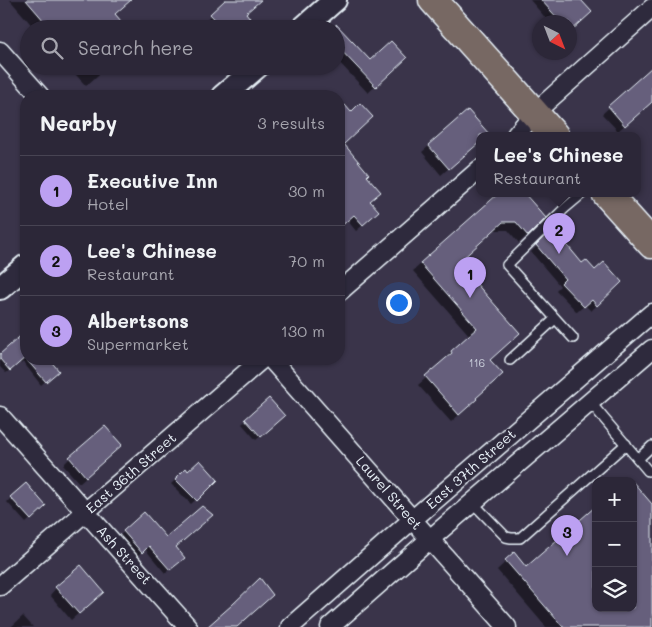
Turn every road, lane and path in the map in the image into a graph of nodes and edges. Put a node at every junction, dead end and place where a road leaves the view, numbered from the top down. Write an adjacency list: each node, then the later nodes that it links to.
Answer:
1 (335, 0): 4 (street)
2 (433, 0): 11 (main road)
3 (652, 8): 11 (street)
4 (312, 20)
5 (0, 51): 6 (street)
6 (20, 74)
7 (21, 75): 9 (street)
8 (248, 75): 10 (street)
9 (35, 90)
10 (231, 90)
11 (534, 113): 12 (street); 13 (main road)
12 (518, 132)
13 (551, 132)
14 (476, 172): 19 (street)
15 (578, 197): 22 (lane)
16 (610, 197): 17 (main road)
17 (652, 244)
18 (20, 271): 20 (street)
19 (345, 287)
20 (0, 288)
21 (652, 313): 36 (street, East 37th Street)
22 (555, 319): 23 (lane); 25 (lane)
23 (573, 338)
24 (652, 350): 28 (street, East 37th Street)
25 (510, 360)
26 (255, 365): 35 (street, East 36th Street)
27 (276, 365): 36 (street, Laurel Street)
28 (590, 402): 30 (lane); 34 (street, East 37th Street)
29 (0, 416): 35 (street, Ash Street)
30 (626, 444): 32 (lane); 34 (lane)
31 (652, 446): 32 (lane)
32 (638, 459): 33 (lane)
33 (651, 471)
34 (473, 503): 37 (street, East 37th Street)
35 (86, 512): 38 (street, East 36th Street); 39 (street, Ash Street)
36 (412, 520): 37 (street, Laurel Street); 40 (street, East 37th Street)
37 (430, 539): 41 (street, East 37th Street); 42 (street, Laurel Street)
38 (0, 586)
39 (188, 627)
40 (290, 627)
41 (330, 627)
42 (507, 627)

